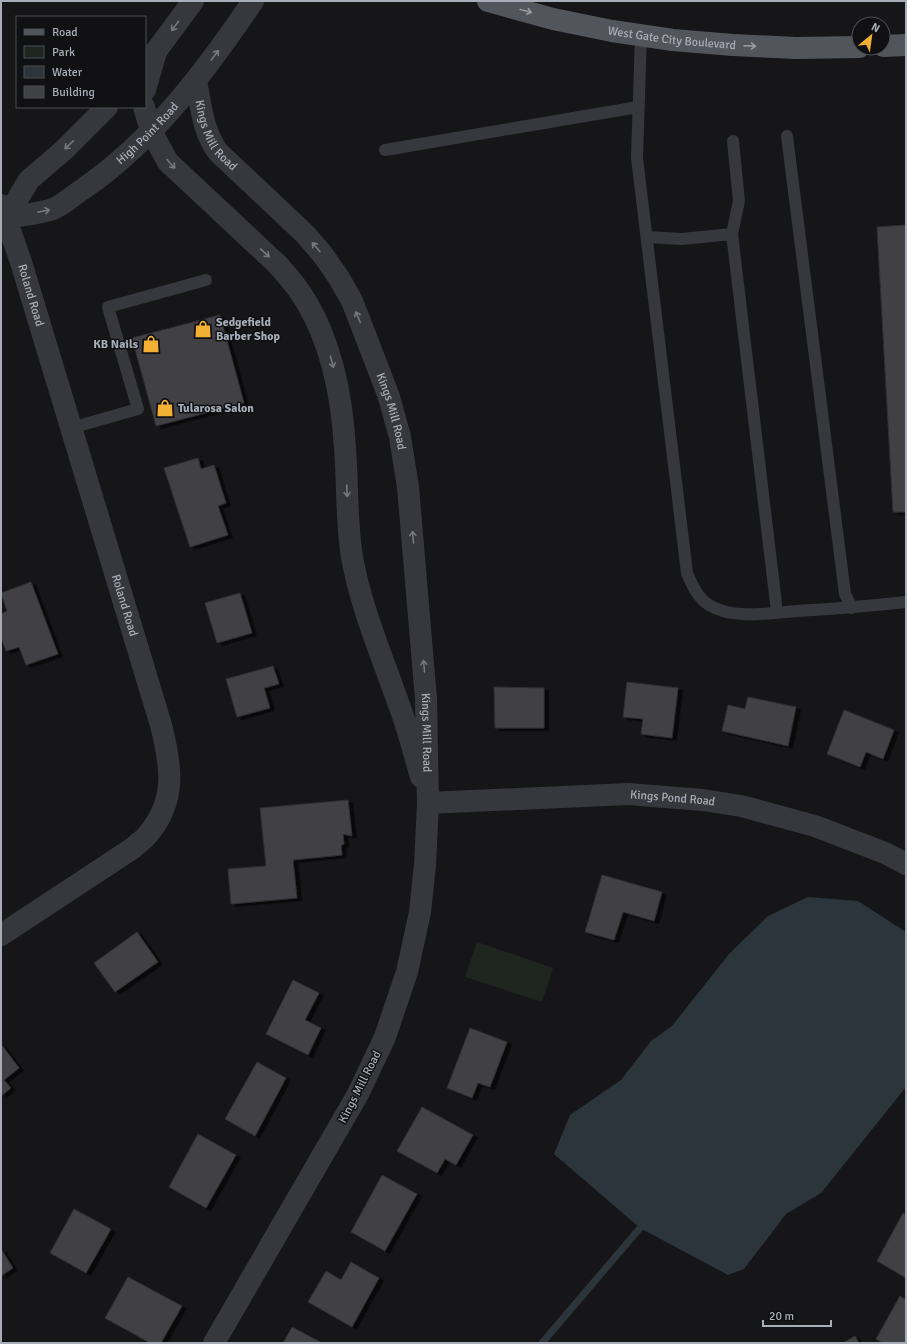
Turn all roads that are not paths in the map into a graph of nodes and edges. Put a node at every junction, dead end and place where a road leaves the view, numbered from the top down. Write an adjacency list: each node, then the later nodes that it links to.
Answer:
1 (193, 1): 8 (street, one-way to 8)
2 (252, 1): 9 (street, High Point Road, one-way to 2)
3 (488, 1): 4 (main road, West Gate City Boulevard, one-way to 4)
4 (640, 35): 7 (main road, West Gate City Boulevard, one-way to 7); 13 (lane)
5 (906, 45): 6 (main road)
6 (891, 46)
7 (851, 47)
8 (151, 57): 10 (street)
9 (196, 82): 14 (street, High Point Road); 26 (street, Kings Mill Road, one-way to 9)
10 (146, 84)
11 (106, 108): 18 (street, one-way to 18)
12 (144, 108): 14 (street, Kings Mill Road)
13 (638, 108): 17 (lane); 20 (lane)
14 (151, 131): 18 (street, High Point Road, one-way to 14); 26 (street, Kings Mill Road, one-way to 26)
15 (787, 136): 24 (lane)
16 (733, 141): 19 (lane)
17 (385, 150)
18 (3, 215): 22 (street, Roland Road)
19 (732, 234): 20 (lane); 25 (lane)
20 (646, 237): 25 (lane)
21 (206, 280): 22 (lane)
22 (71, 428): 28 (street, Roland Road)
23 (906, 602): 24 (lane)
24 (852, 608): 25 (lane)
25 (777, 612)
26 (428, 803): 27 (street, Kings Pond Road); 29 (street, Kings Mill Road)
27 (906, 864)
28 (1, 935)
29 (214, 1343)

